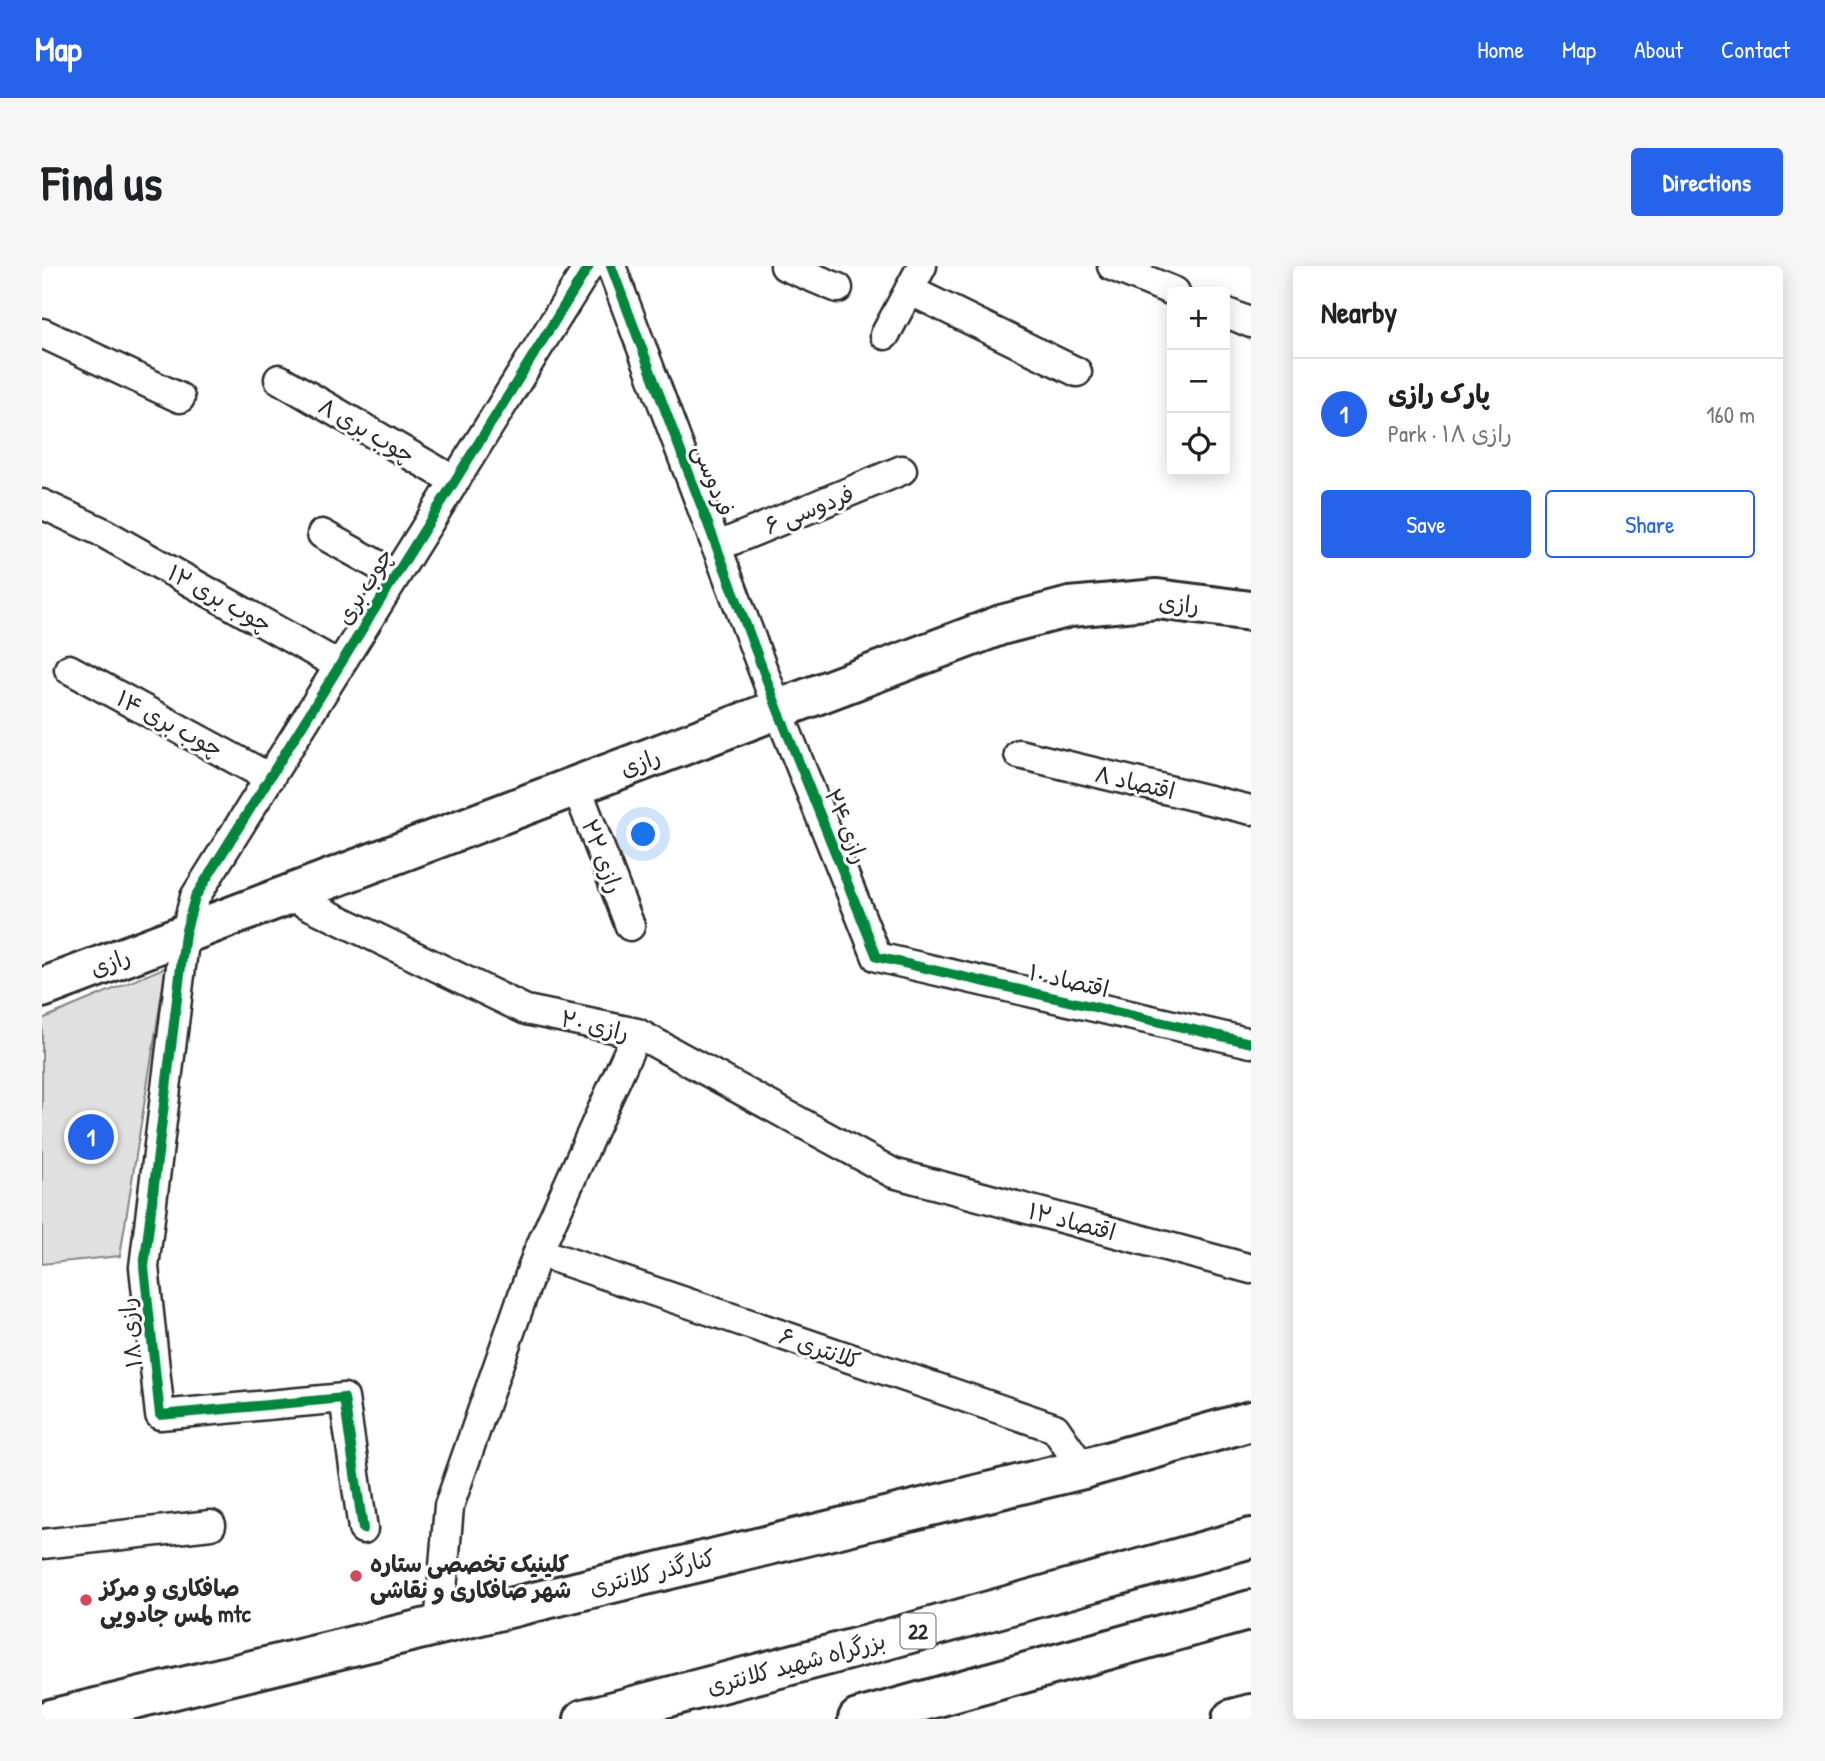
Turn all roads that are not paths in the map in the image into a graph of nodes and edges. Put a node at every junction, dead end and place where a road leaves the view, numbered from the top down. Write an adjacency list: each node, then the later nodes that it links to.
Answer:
1 (589, 266): 16 (street, چوب بری)
2 (611, 266): 19 (street, فردوسی)
3 (785, 266): 6 (street)
4 (1112, 266): 7 (street)
5 (915, 278): 11 (street); 12 (street)
6 (838, 288)
7 (1167, 289)
8 (1230, 314): 9 (street)
9 (1251, 323)
10 (42, 333): 14 (street)
11 (885, 335)
12 (1077, 372)
13 (279, 379): 16 (street, ۸ چوب بری)
14 (180, 398)
15 (902, 471): 19 (street, فردوسی ۶)
16 (455, 481): 20 (street, چوب بری)
17 (42, 504): 22 (street, ۱۲ چوب بری)
18 (323, 534): 20 (street)
19 (716, 547): 24 (street, فردوسی)
20 (396, 575): 22 (street, چوب بری)
21 (1251, 611): 24 (main road, رازی)
22 (340, 666): 26 (street, چوب بری)
23 (69, 669): 26 (street, ۱۴ چوب بری)
24 (778, 710): 27 (main road, رازی); 32 (street, رازی ۲۴)
25 (1019, 754): 28 (street, ۸ اقتصاد)
26 (270, 778): 31 (street, چوب بری)
27 (576, 786): 29 (main road, رازی); 30 (street, رازی ۲۲)
28 (1251, 810)
29 (288, 895): 31 (main road, رازی); 34 (street, رازی ۲۰)
30 (630, 926)
31 (185, 934): 33 (main road, رازی); 42 (street, رازی ۱۸)
32 (877, 957): 35 (street, ۱۰ اقتصاد)
33 (44, 986)
34 (637, 1033): 36 (street, رازی ۲۰); 37 (street)
35 (1251, 1043)
36 (893, 1173): 38 (street, ۱۲ اقتصاد)
37 (538, 1252): 40 (street, کلانتری ۶); 46 (street)
38 (1251, 1269)
39 (1251, 1421): 40 (main road, کنارگذر کلانتری)
40 (1083, 1469): 46 (main road, کنارگذر کلانتری)
41 (211, 1525): 44 (street)
42 (363, 1529)
43 (1251, 1538): 50 (main road, بزرگراه شهید کلانتری / 22)
44 (42, 1544)
45 (1251, 1610): 48 (main road)
46 (439, 1626): 49 (main road, کنارگذر کلانتری)
47 (1251, 1714): 51 (main road)
48 (872, 1717)
49 (51, 1719)
50 (584, 1719)
51 (1232, 1719)

